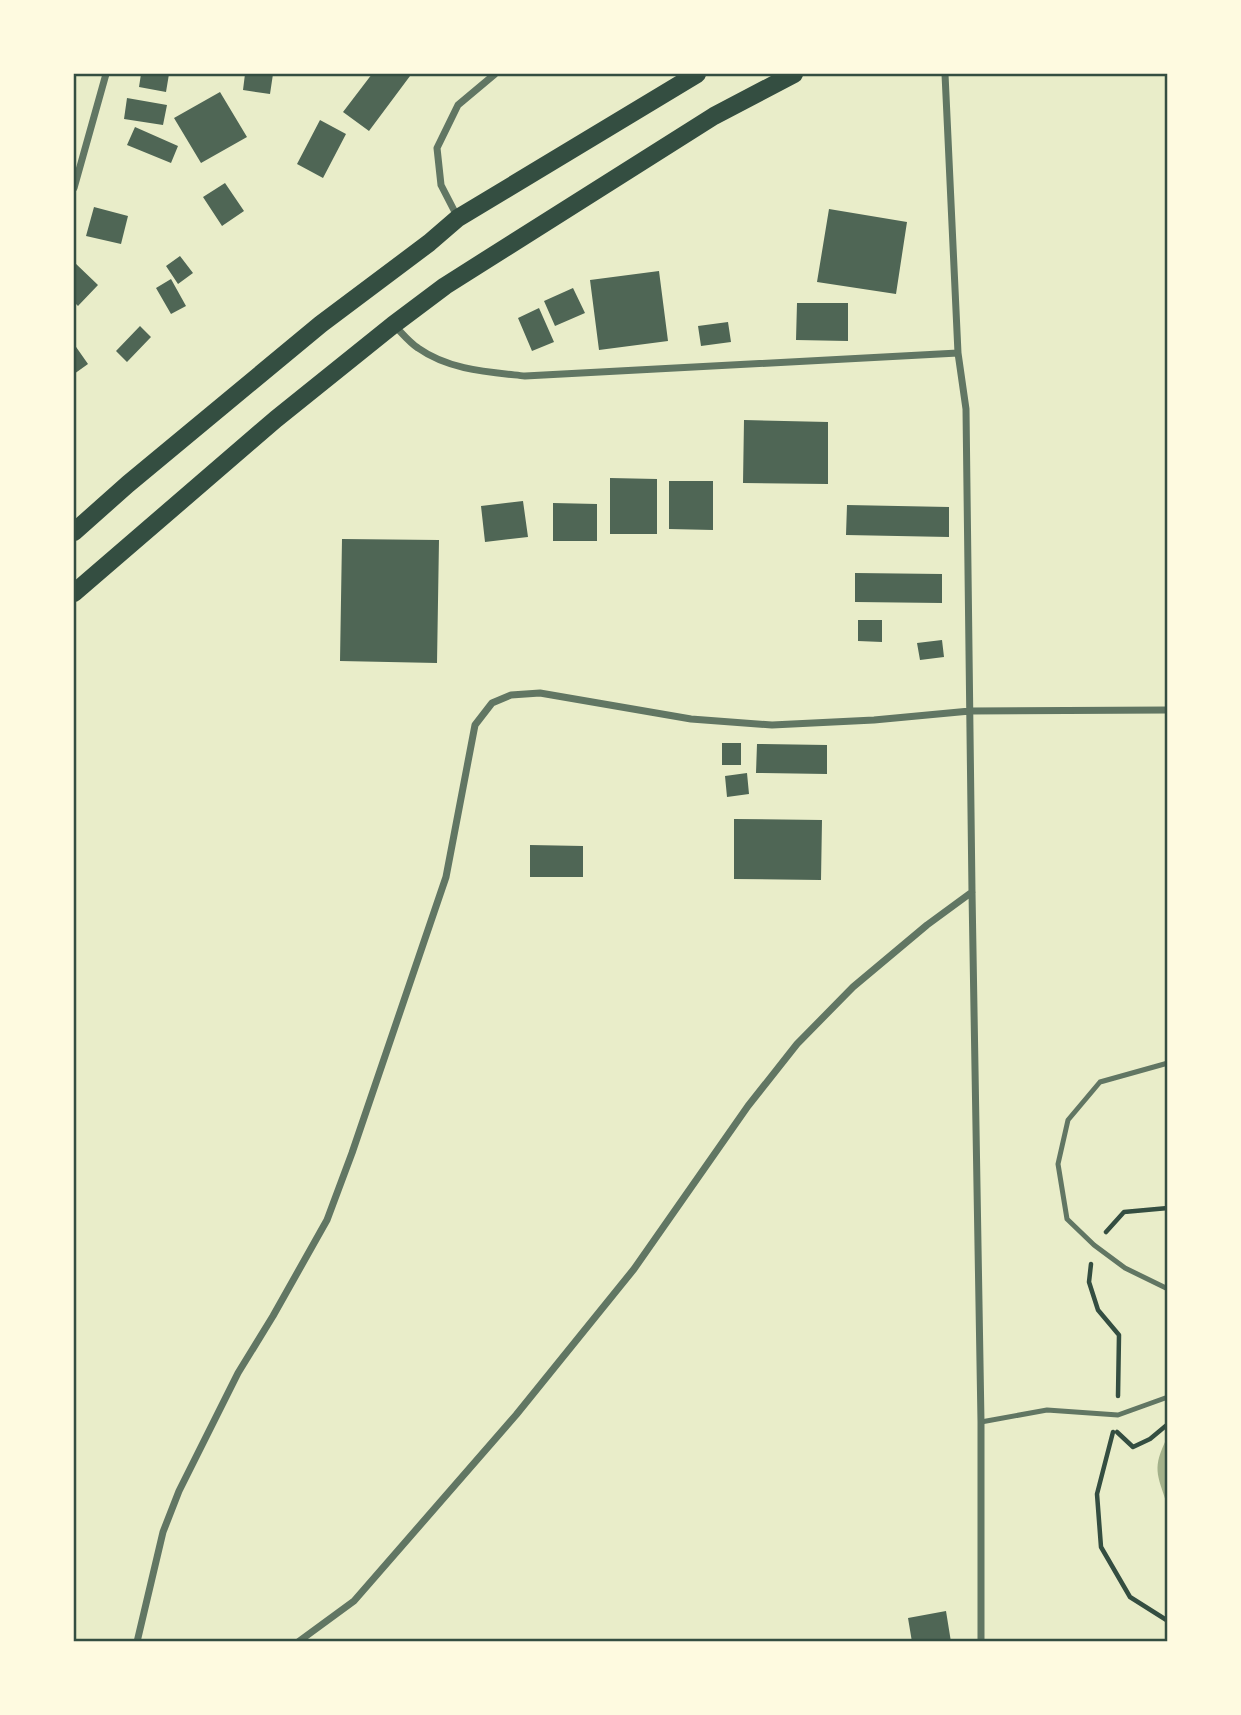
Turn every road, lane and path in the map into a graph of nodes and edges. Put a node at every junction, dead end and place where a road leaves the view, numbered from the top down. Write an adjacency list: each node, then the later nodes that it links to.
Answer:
1 (106, 74): 6 (street)
2 (495, 74): 7 (street)
3 (697, 74): 7 (main road)
4 (794, 74): 8 (main road)
5 (945, 74): 9 (street)
6 (74, 188)
7 (458, 218): 10 (main road)
8 (393, 325): 9 (street); 11 (main road)
9 (958, 353): 13 (street)
10 (74, 532)
11 (74, 593)
12 (1167, 710): 13 (street)
13 (970, 711): 14 (street); 24 (street)
14 (972, 891): 21 (street); 25 (street)
15 (1167, 1063): 17 (lane)
16 (1167, 1208): 17 (path)
17 (1094, 1245): 18 (lane); 20 (path)
18 (1167, 1289)
19 (1167, 1398): 20 (lane)
20 (1118, 1415): 21 (lane)
21 (981, 1422): 26 (street)
22 (1167, 1424): 23 (path)
23 (1167, 1621)
24 (137, 1642)
25 (298, 1642)
26 (981, 1642)

